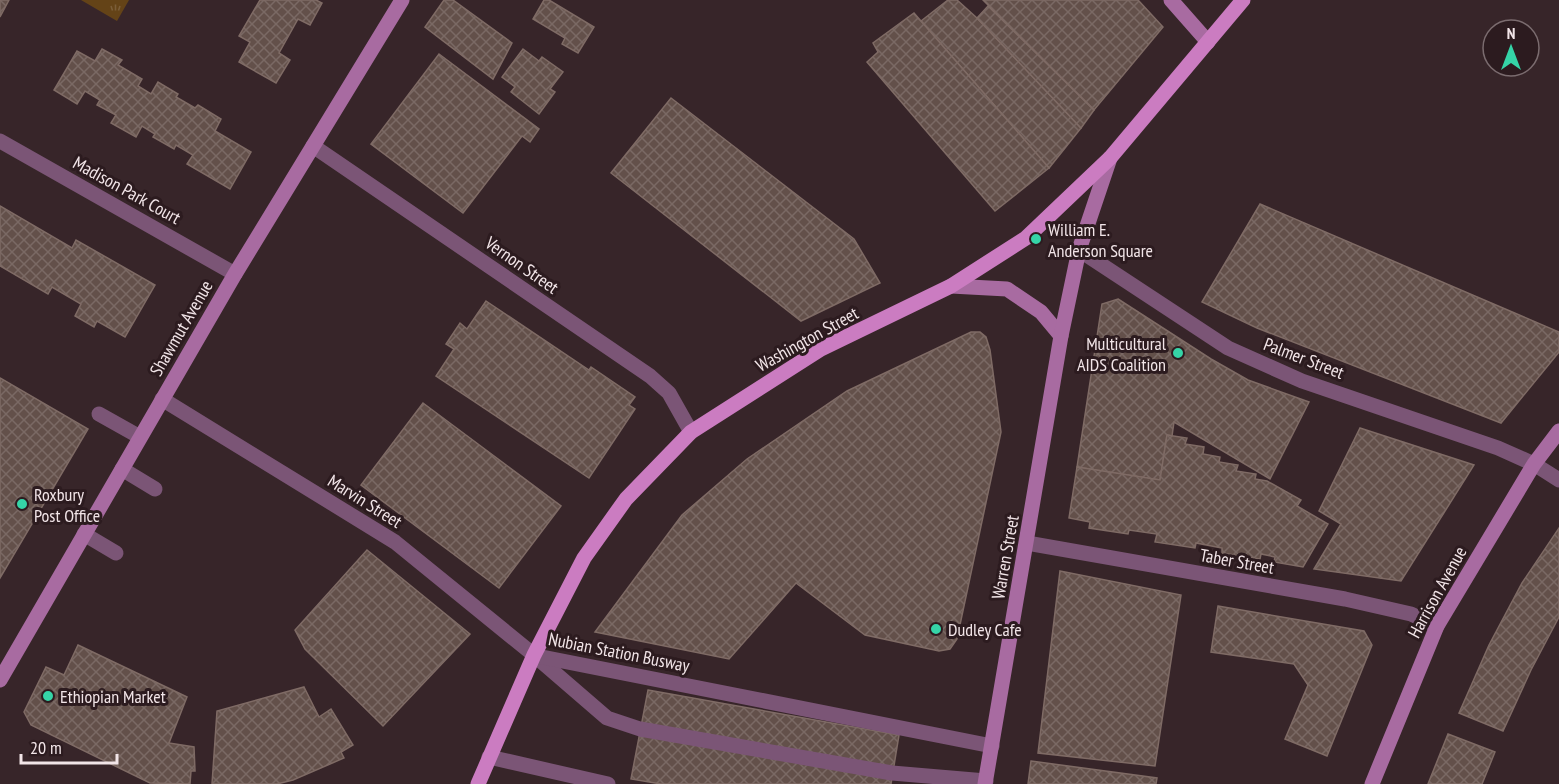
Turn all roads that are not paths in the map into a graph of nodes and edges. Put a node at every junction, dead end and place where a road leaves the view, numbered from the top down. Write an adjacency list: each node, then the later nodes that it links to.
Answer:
1 (402, 0): 6 (main road, Shawmut Avenue)
2 (1171, 0): 4 (main road)
3 (1243, 0): 4 (main road, Washington Street)
4 (1208, 42): 7 (main road, Washington Street)
5 (0, 141): 9 (street, Madison Park Court)
6 (313, 146): 9 (main road, Shawmut Avenue); 14 (street, Vernon Street)
7 (1110, 158): 8 (main road, Warren Street); 10 (main road, Washington Street)
8 (1079, 250): 11 (main road, Warren Street); 17 (street, Palmer Street)
9 (235, 274): 12 (main road, Shawmut Avenue)
10 (951, 286): 11 (main road); 14 (main road, Washington Street)
11 (1061, 336): 22 (main road, Warren Street)
12 (162, 399): 16 (main road, Shawmut Avenue); 25 (street, Marvin Street)
13 (99, 414): 16 (street)
14 (691, 432): 25 (main road, Washington Street)
15 (1559, 432): 17 (main road, Harrison Avenue)
16 (140, 437): 18 (main road, Shawmut Avenue)
17 (1534, 464): 19 (street, Palmer Street); 24 (main road, Harrison Avenue)
18 (122, 469): 20 (street); 21 (main road, Shawmut Avenue)
19 (1559, 480)
20 (155, 489)
21 (84, 534): 23 (street); 26 (main road, Shawmut Avenue)
22 (1027, 543): 24 (street, Taber Street); 27 (main road, Warren Street)
23 (116, 553)
24 (1437, 627): 32 (main road, Harrison Avenue)
25 (534, 655): 27 (street, Nubian Station Busway); 28 (main road, Washington Street); 29 (street, Nubian Station Busway)
26 (0, 680)
27 (992, 746): 29 (main road, Warren Street)
28 (489, 757): 30 (main road, Washington Street); 31 (street)
29 (985, 782)
30 (478, 784)
31 (608, 784)
32 (1372, 784)

